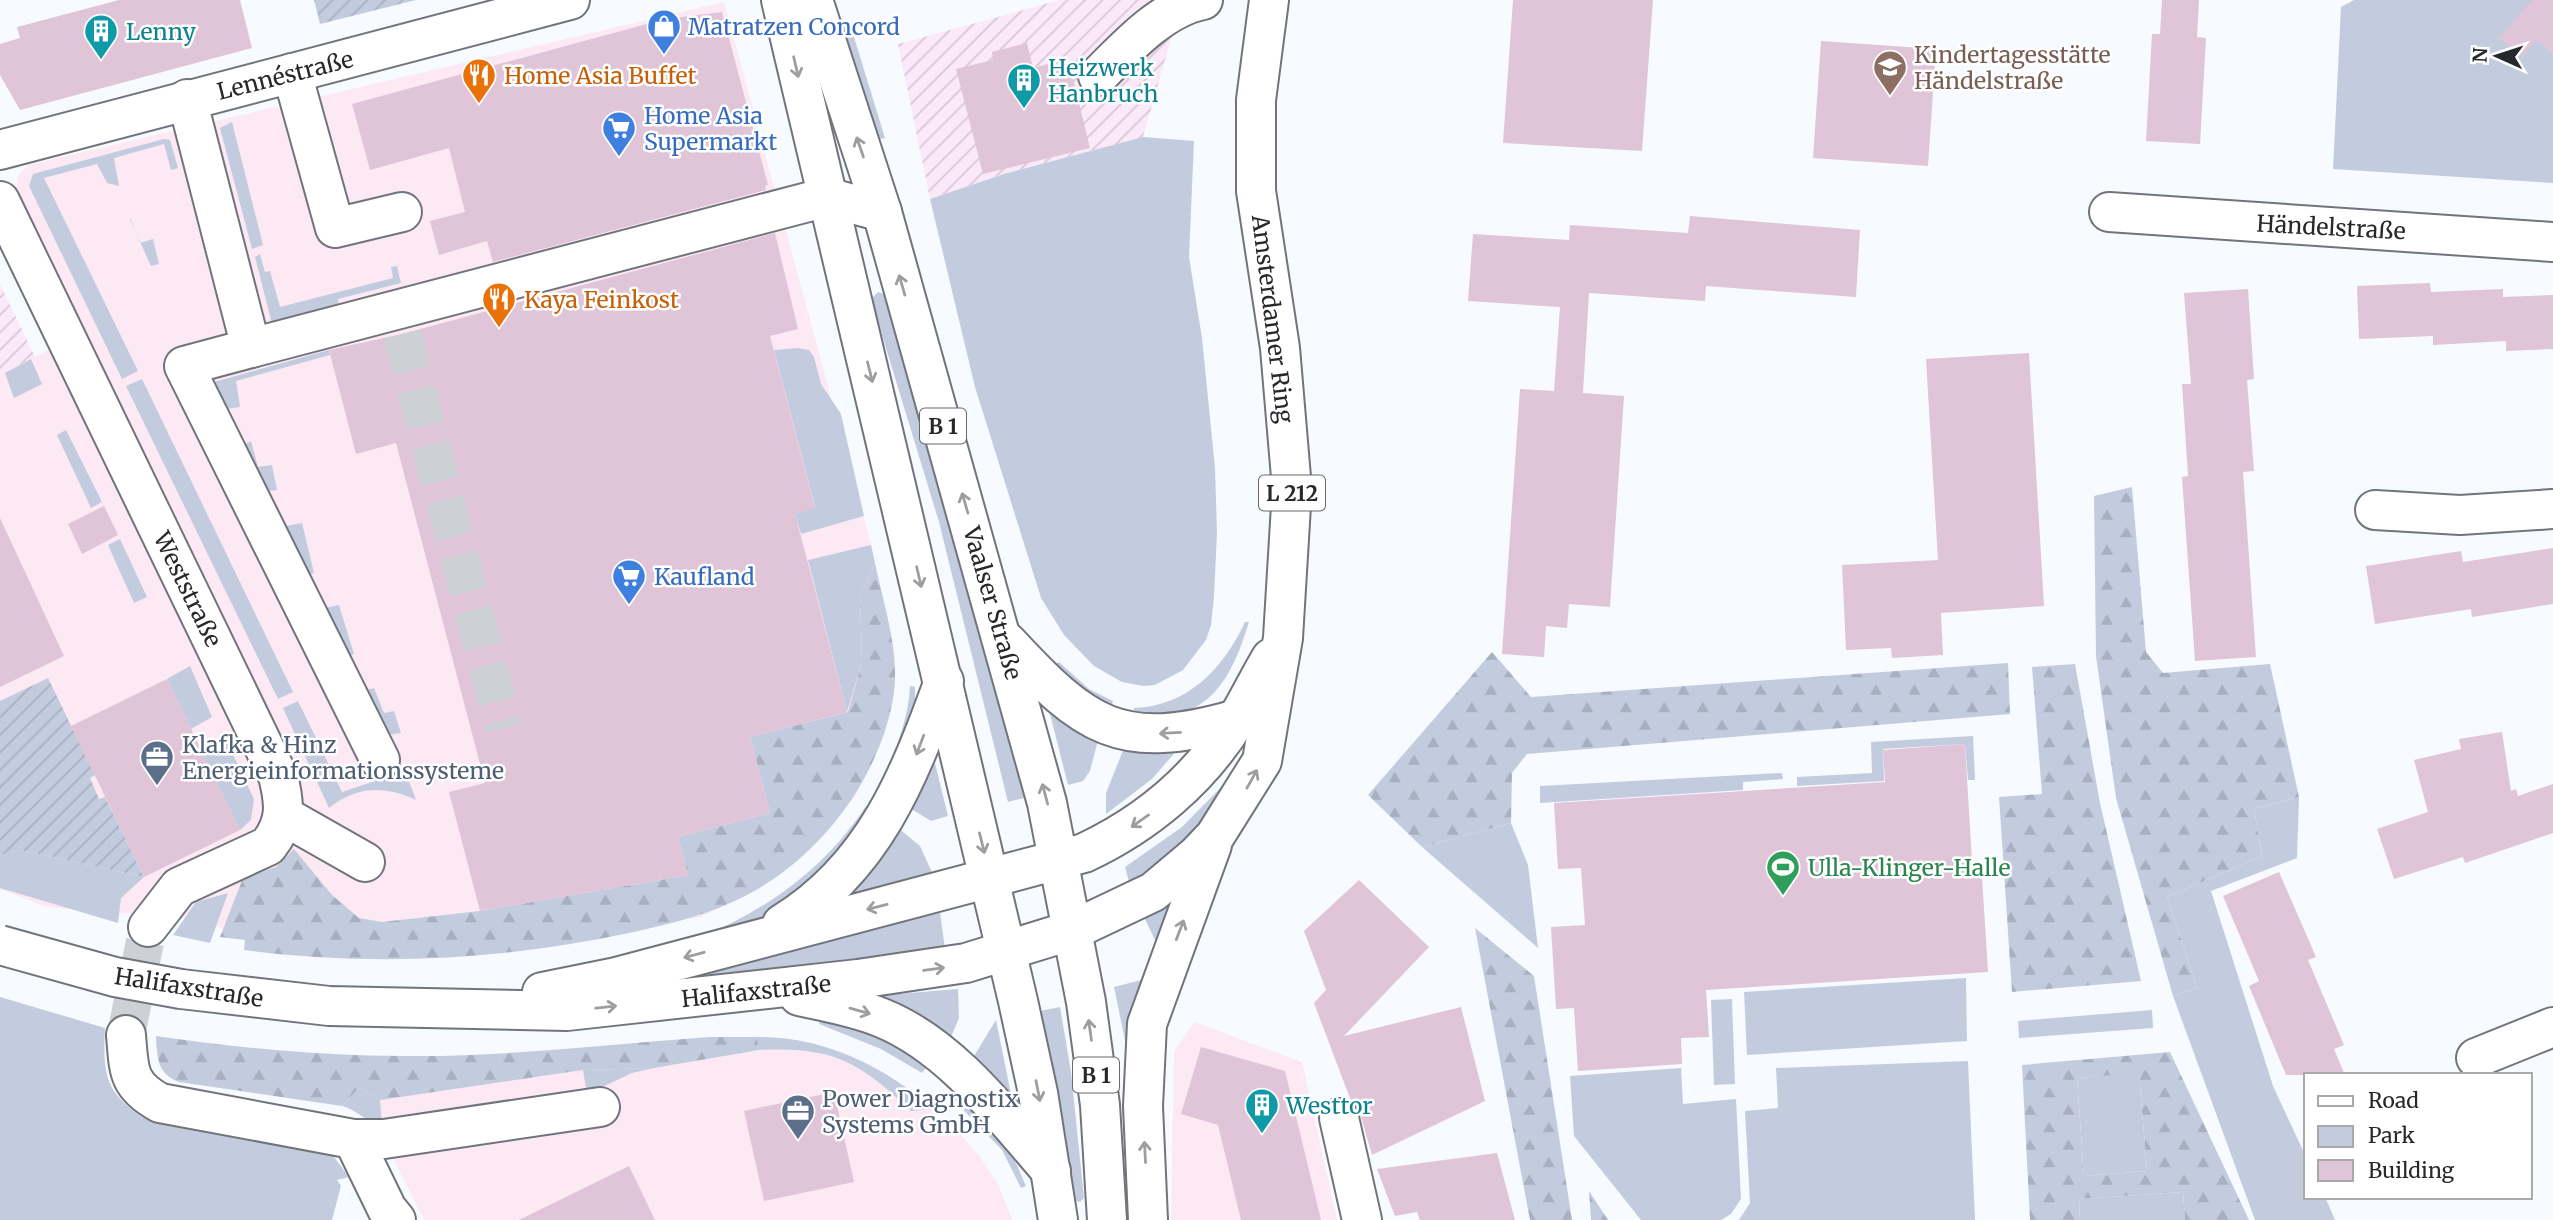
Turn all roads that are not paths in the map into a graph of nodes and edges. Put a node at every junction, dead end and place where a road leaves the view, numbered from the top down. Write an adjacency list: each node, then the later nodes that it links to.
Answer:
1 (570, 0): 6 (main road, Lennéstraße)
2 (781, 0): 10 (main road, Vaalser Straße / B 1, one-way to 10)
3 (813, 0): 13 (main road, Vaalser Straße / B 1, one-way to 3)
4 (1203, 0): 7 (main road)
5 (1269, 0): 20 (main road, Amsterdamer Ring / L 212)
6 (292, 73): 8 (main road, Lennéstraße); 12 (main road)
7 (1098, 76)
8 (187, 99): 9 (main road, Lennéstraße); 17 (main road)
9 (0, 150)
10 (827, 197): 13 (main road); 17 (main road); 22 (main road, Vaalser Straße / B 1, one-way to 22)
11 (0, 201): 15 (main road, Weststraße)
12 (402, 212)
13 (882, 212): 21 (main road, Vaalser Straße / B 1, one-way to 13)
14 (2109, 212): 16 (main road, Händelstraße)
15 (9, 241): 25 (main road, Weststraße)
16 (2553, 242)
17 (251, 348): 24 (main road)
18 (2553, 509): 19 (main road)
19 (2375, 510)
20 (1283, 638): 23 (main road, Amsterdamer Ring / L 212); 26 (main road, Amsterdamer Ring / L 212, one-way to 20)
21 (1004, 639): 23 (main road, one-way to 21); 28 (main road, Vaalser Straße / B 1, one-way to 21)
22 (944, 681): 28 (main road, Vaalser Straße / B 1, one-way to 28); 31 (main road, one-way to 31)
23 (1237, 719): 28 (main road, Amsterdamer Ring / L 212, one-way to 28)
24 (380, 760)
25 (284, 816): 27 (main road); 29 (main road)
26 (1215, 836): 30 (main road, Amsterdamer Ring / L 212); 46 (main road, one-way to 26)
27 (365, 862)
28 (1025, 870): 30 (main road, Vaalser Straße / B 1); 31 (main road, Halifaxstraße, one-way to 31); 33 (main road, Vaalser Straße / B 1)
29 (148, 927)
30 (1059, 935): 33 (main road, Halifaxstraße); 45 (main road, Vaalser Straße / B 1, one-way to 30)
31 (760, 937): 35 (main road, Halifaxstraße, one-way to 35)
32 (0, 946): 35 (main road, Halifaxstraße, bridge)
33 (1007, 952): 34 (main road, Halifaxstraße, one-way to 33); 42 (main road, Vaalser Straße / B 1, one-way to 42)
34 (769, 990): 35 (main road, Halifaxstraße, one-way to 34); 42 (main road, one-way to 42)
35 (465, 1008)
36 (2553, 1027): 38 (main road)
37 (126, 1035): 41 (main road)
38 (2476, 1058)
39 (600, 1107): 41 (main road)
40 (1339, 1118): 47 (main road)
41 (353, 1139): 43 (main road)
42 (1051, 1171): 44 (main road, Vaalser Straße / B 1)
43 (392, 1214)
44 (1058, 1220)
45 (1107, 1220)
46 (1148, 1220)
47 (1362, 1220)

